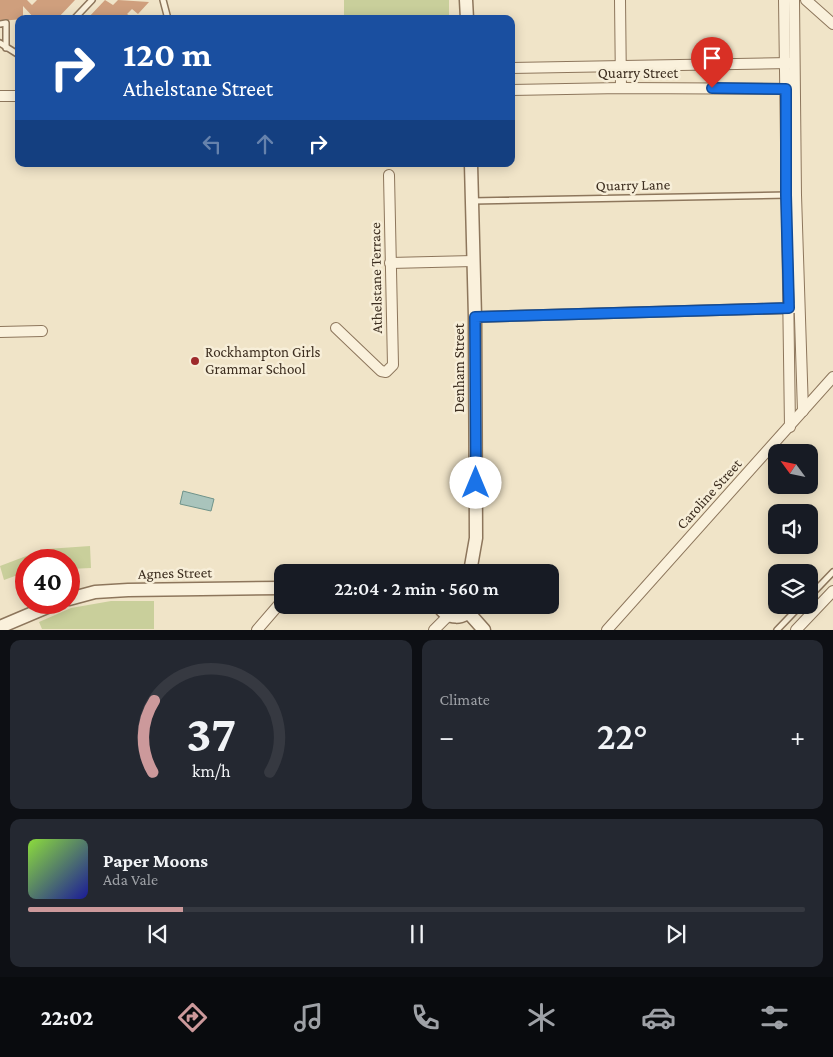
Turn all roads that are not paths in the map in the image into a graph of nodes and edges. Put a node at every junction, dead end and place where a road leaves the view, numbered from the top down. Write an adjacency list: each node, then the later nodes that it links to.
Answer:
1 (92, 0): 8 (lane)
2 (163, 0): 9 (lane)
3 (466, 0): 10 (street)
4 (620, 0): 17 (street)
5 (784, 0): 16 (street)
6 (794, 0): 16 (street)
7 (806, 0): 12 (street)
8 (78, 15)
9 (167, 15)
10 (467, 15)
11 (0, 24): 14 (lane)
12 (833, 24)
13 (0, 43): 14 (lane)
14 (6, 48): 15 (lane)
15 (15, 53)
16 (790, 63): 17 (street, Quarry Street); 20 (street)
17 (620, 67): 18 (street, Quarry Street); 19 (street)
18 (515, 68)
19 (621, 88): 20 (street, Quarry Street); 21 (street, Quarry Street)
20 (791, 89): 26 (street)
21 (515, 90)
22 (0, 96): 23 (street)
23 (15, 96)
24 (471, 167): 27 (street, Denham Street)
25 (389, 175): 29 (street, Athelstane Terrace)
26 (790, 195): 27 (lane, Quarry Lane); 30 (street); 31 (street)
27 (472, 200): 28 (street, Denham Street)
28 (473, 261): 29 (street); 32 (street, Denham Street)
29 (390, 263): 33 (street, Athelstane Terrace)
30 (800, 307): 31 (street); 37 (street)
31 (789, 308): 32 (street); 38 (street)
32 (475, 317): 39 (street, Denham Street)
33 (336, 328)
34 (42, 331): 35 (street)
35 (0, 332)
36 (833, 377): 37 (street, Caroline Street)
37 (803, 410): 38 (street, Caroline Street)
38 (790, 426): 55 (street, Caroline Street)
39 (471, 564)
40 (833, 572): 42 (lane)
41 (274, 588): 44 (street, Agnes Street)
42 (818, 588)
43 (833, 591): 57 (street)
44 (80, 596)
45 (274, 610): 52 (street)
46 (31, 614): 51 (street)
47 (462, 614): 50 (street)
48 (474, 614): 54 (street)
49 (792, 614): 56 (lane)
50 (448, 616): 53 (street)
51 (0, 627)
52 (257, 630)
53 (434, 630)
54 (484, 630)
55 (608, 630)
56 (777, 630)
57 (796, 630)

